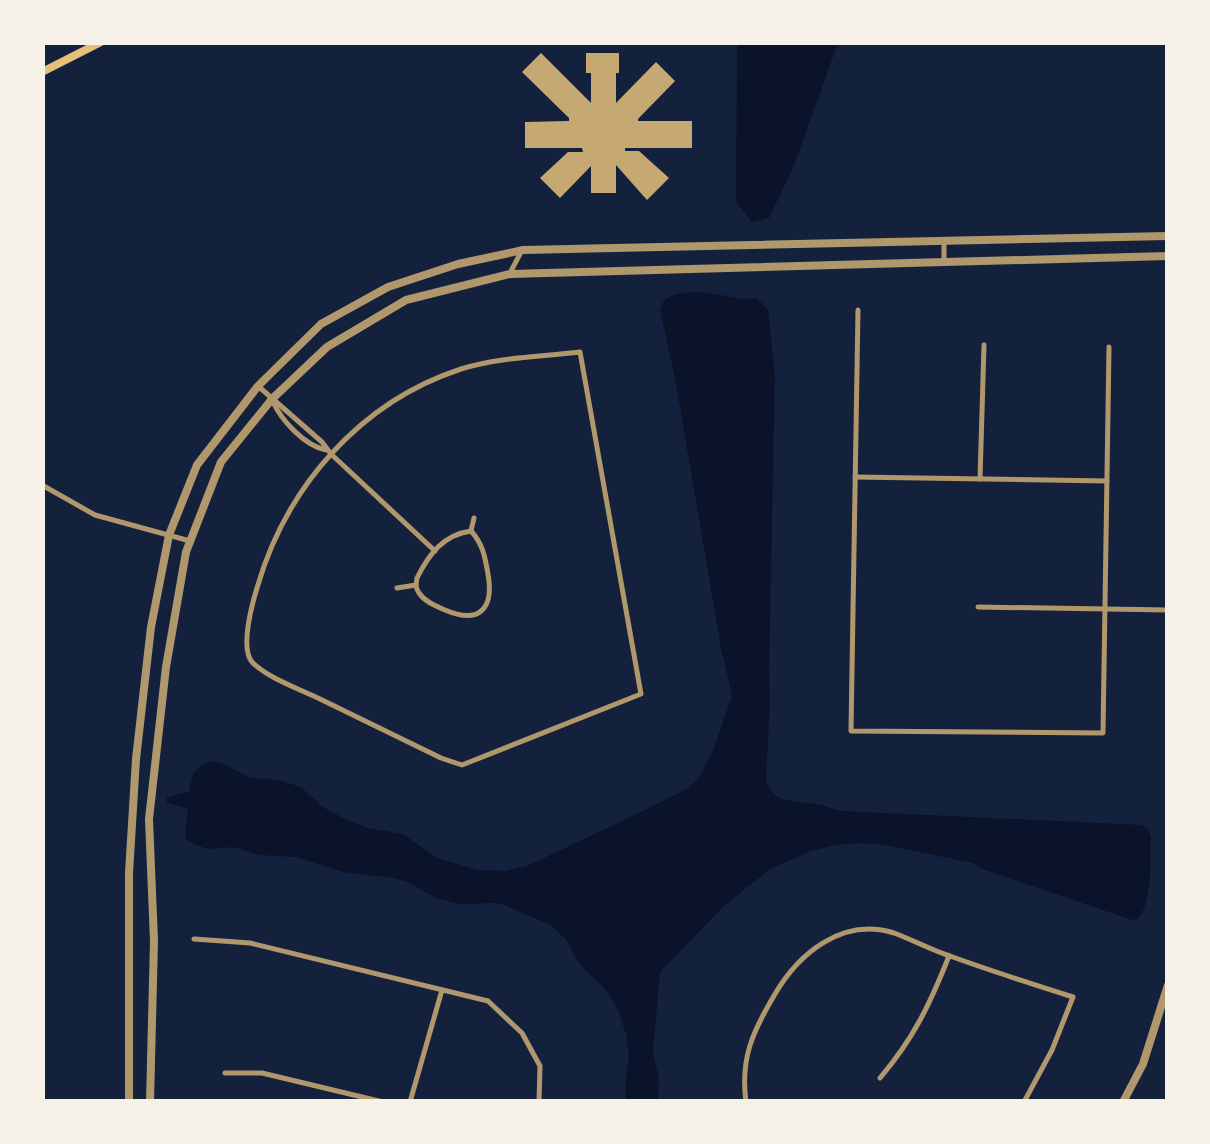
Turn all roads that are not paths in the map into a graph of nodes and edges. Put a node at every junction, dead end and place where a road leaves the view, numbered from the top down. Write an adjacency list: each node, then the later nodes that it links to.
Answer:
1 (101, 42): 2 (main road)
2 (42, 72)
3 (1168, 236): 4 (street)
4 (944, 241): 5 (street); 7 (street)
5 (522, 250): 8 (street); 12 (street)
6 (1168, 256): 7 (street)
7 (944, 262): 8 (street)
8 (510, 274): 13 (street)
9 (858, 310): 15 (street)
10 (984, 345): 16 (street)
11 (1109, 347): 17 (street)
12 (258, 386): 13 (street); 21 (street)
13 (272, 399): 14 (street); 22 (street)
14 (329, 452): 14 (street); 23 (street)
15 (856, 477): 16 (street); 27 (street)
16 (980, 479): 17 (street)
17 (1107, 480): 27 (street)
18 (42, 485): 21 (street)
19 (474, 518): 20 (street)
20 (471, 531): 23 (street); 24 (street)
21 (169, 535): 22 (street); 35 (street)
22 (190, 541): 36 (street)
23 (435, 550): 24 (street)
24 (416, 586): 25 (street)
25 (398, 588)
26 (978, 607): 27 (street)
27 (1106, 609): 28 (street)
28 (1168, 610)
29 (194, 939): 32 (street)
30 (949, 956): 34 (street); 40 (street); 41 (street)
31 (1168, 986): 42 (street)
32 (442, 990): 38 (street); 39 (street)
33 (225, 1073): 37 (street)
34 (880, 1078)
35 (129, 1102)
36 (150, 1102)
37 (383, 1102)
38 (410, 1102)
39 (538, 1102)
40 (746, 1102)
41 (1024, 1102)
42 (1123, 1102)

